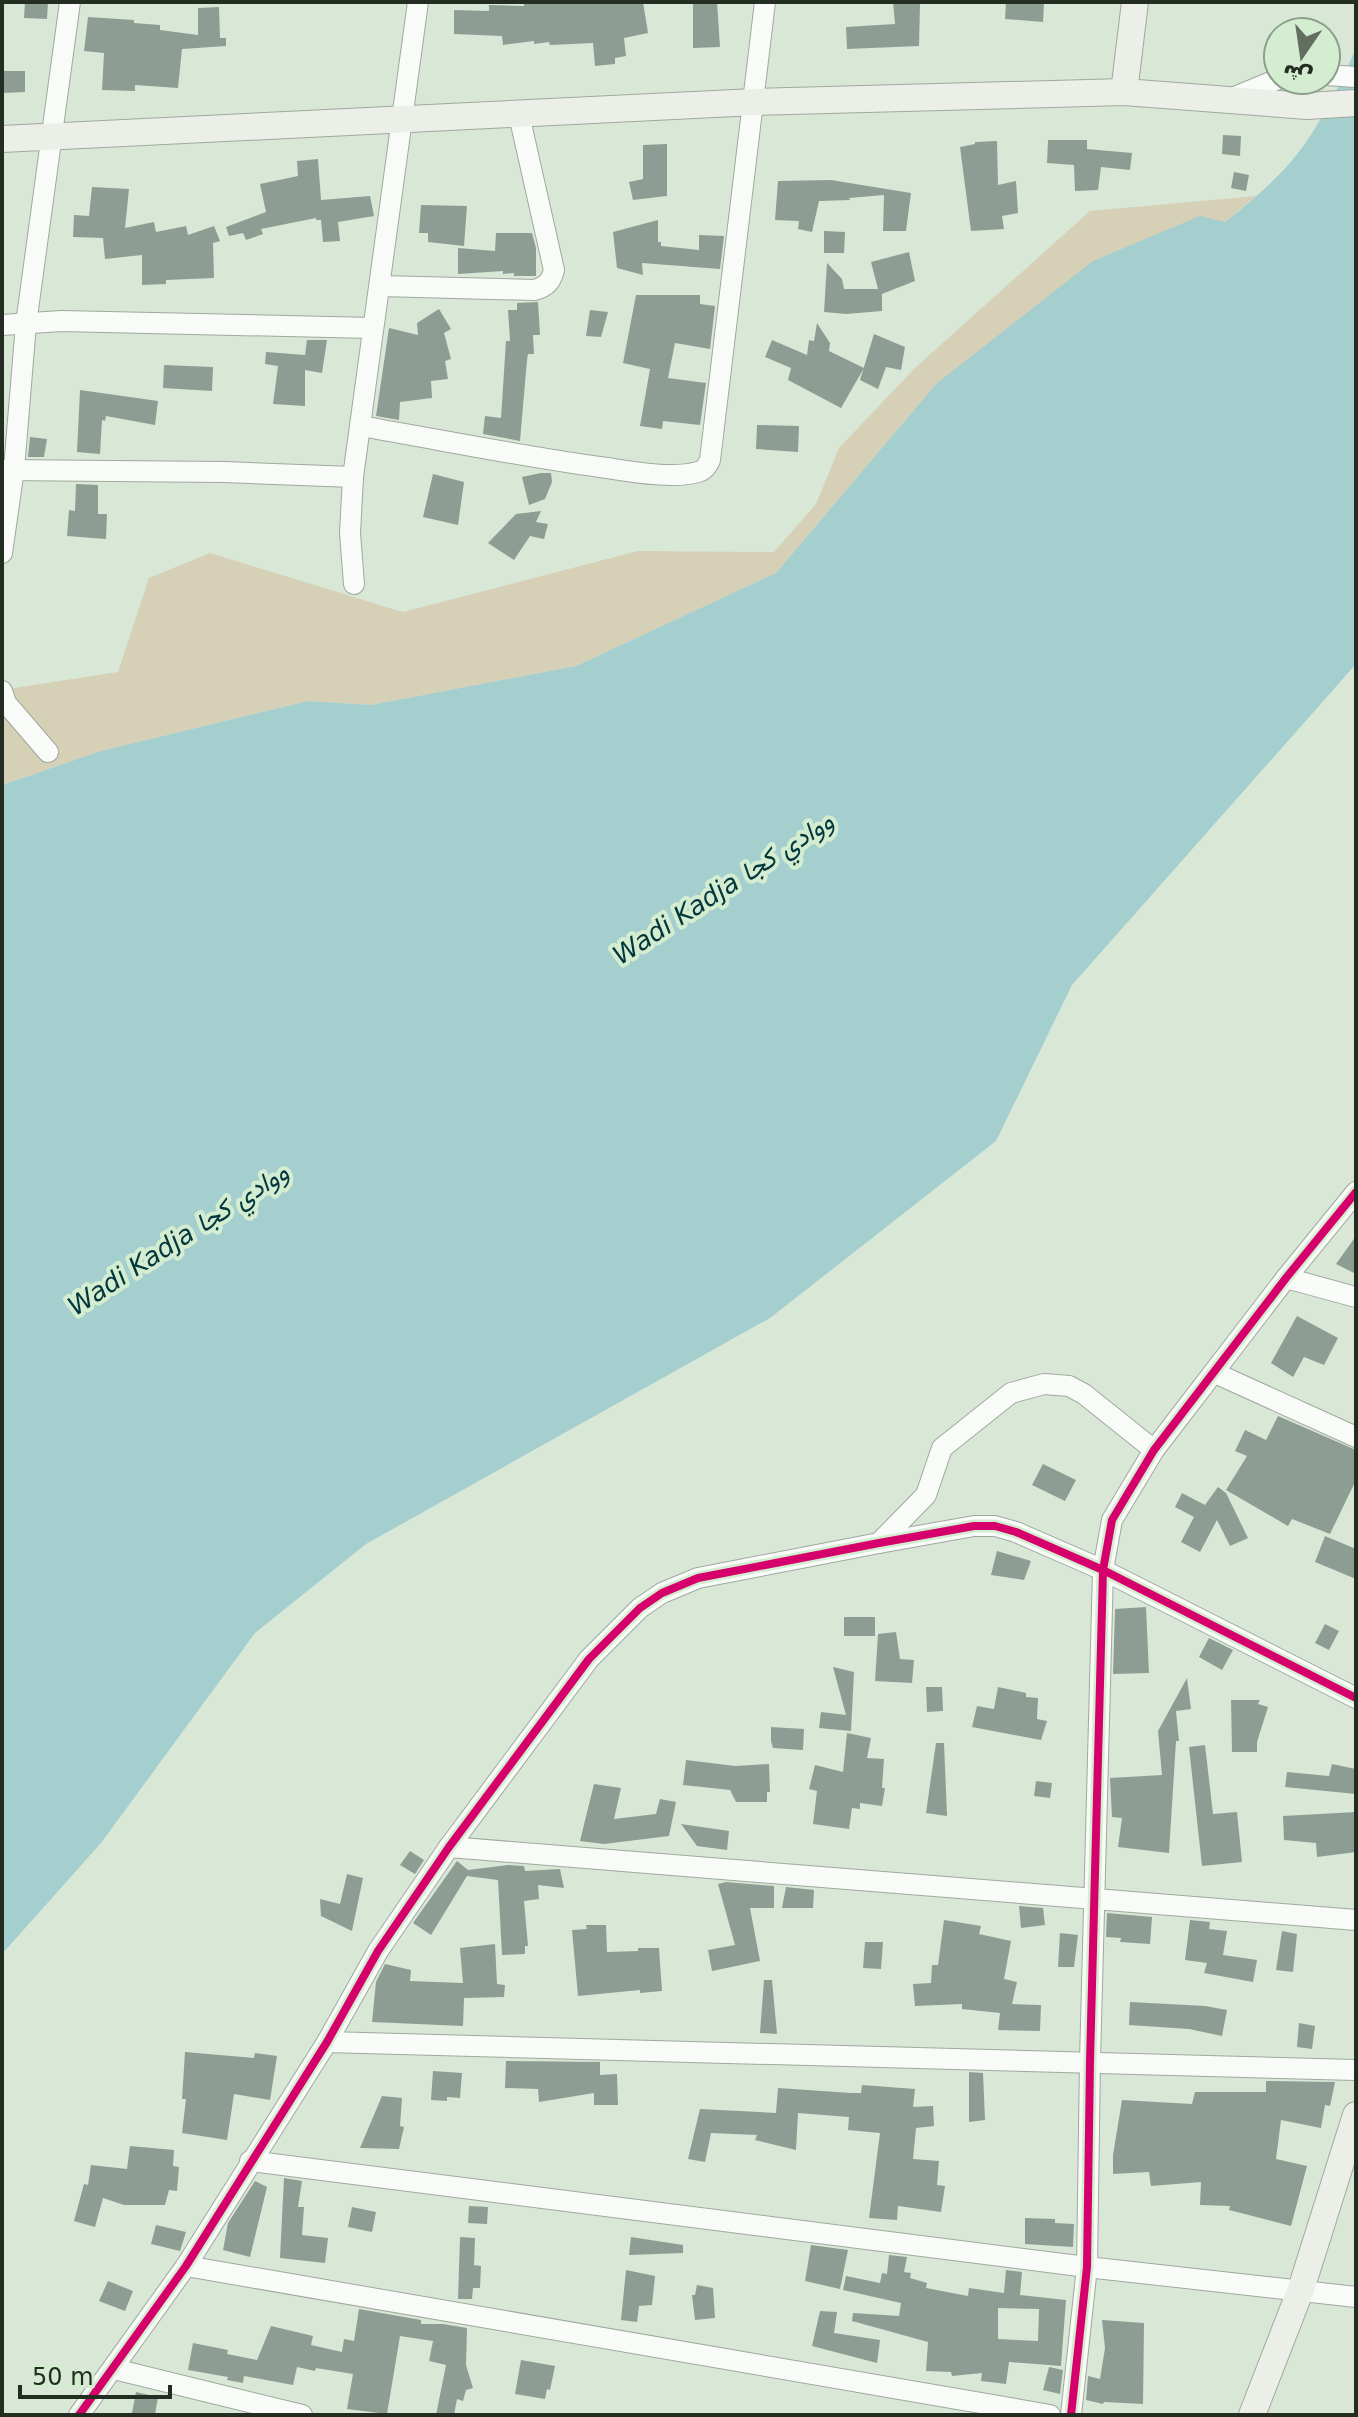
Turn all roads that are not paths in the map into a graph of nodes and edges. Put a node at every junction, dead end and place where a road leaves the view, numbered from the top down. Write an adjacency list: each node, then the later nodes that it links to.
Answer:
1 (70, 2): 12 (street)
2 (418, 2): 11 (street)
3 (765, 2): 8 (street)
4 (1135, 2): 6 (main road)
5 (1262, 86): 7 (street)
6 (1124, 92): 7 (main road); 8 (main road)
7 (1229, 100): 9 (main road)
8 (755, 102): 10 (main road); 18 (street)
9 (1356, 103)
10 (519, 115): 11 (main road); 14 (street)
11 (402, 121): 12 (main road); 14 (street)
12 (50, 138): 13 (main road); 15 (street)
13 (2, 139)
14 (380, 286): 17 (street)
15 (26, 324): 16 (street); 17 (street); 19 (street)
16 (2, 325)
17 (373, 328): 18 (street)
18 (360, 426): 20 (street)
19 (8, 470): 20 (street); 21 (street)
20 (353, 477): 22 (street)
21 (2, 553)
22 (354, 584)
23 (2, 691): 24 (street)
24 (48, 752)
25 (1356, 1192): 26 (street)
26 (1286, 1278): 27 (street); 28 (street)
27 (1356, 1297)
28 (1215, 1373): 29 (street); 30 (street)
29 (1356, 1437)
30 (1154, 1450): 31 (street); 32 (street)
31 (879, 1543): 32 (street); 34 (street)
32 (1103, 1570): 33 (street); 35 (street)
33 (1356, 1698)
34 (449, 1847): 35 (street); 37 (street)
35 (1094, 1898): 36 (street); 38 (street)
36 (1356, 1920)
37 (327, 2042): 38 (street); 41 (street)
38 (1090, 2061): 39 (street); 43 (street)
39 (1356, 2070)
40 (1356, 2115): 44 (main road)
41 (250, 2161): 42 (street); 43 (street)
42 (186, 2266): 46 (street); 49 (street)
43 (1087, 2267): 44 (street); 50 (street)
44 (1301, 2289): 45 (street); 51 (main road)
45 (1356, 2297)
46 (114, 2369): 47 (street); 48 (street)
47 (79, 2415)
48 (302, 2415)
49 (1050, 2415)
50 (1071, 2415)
51 (1252, 2415)

